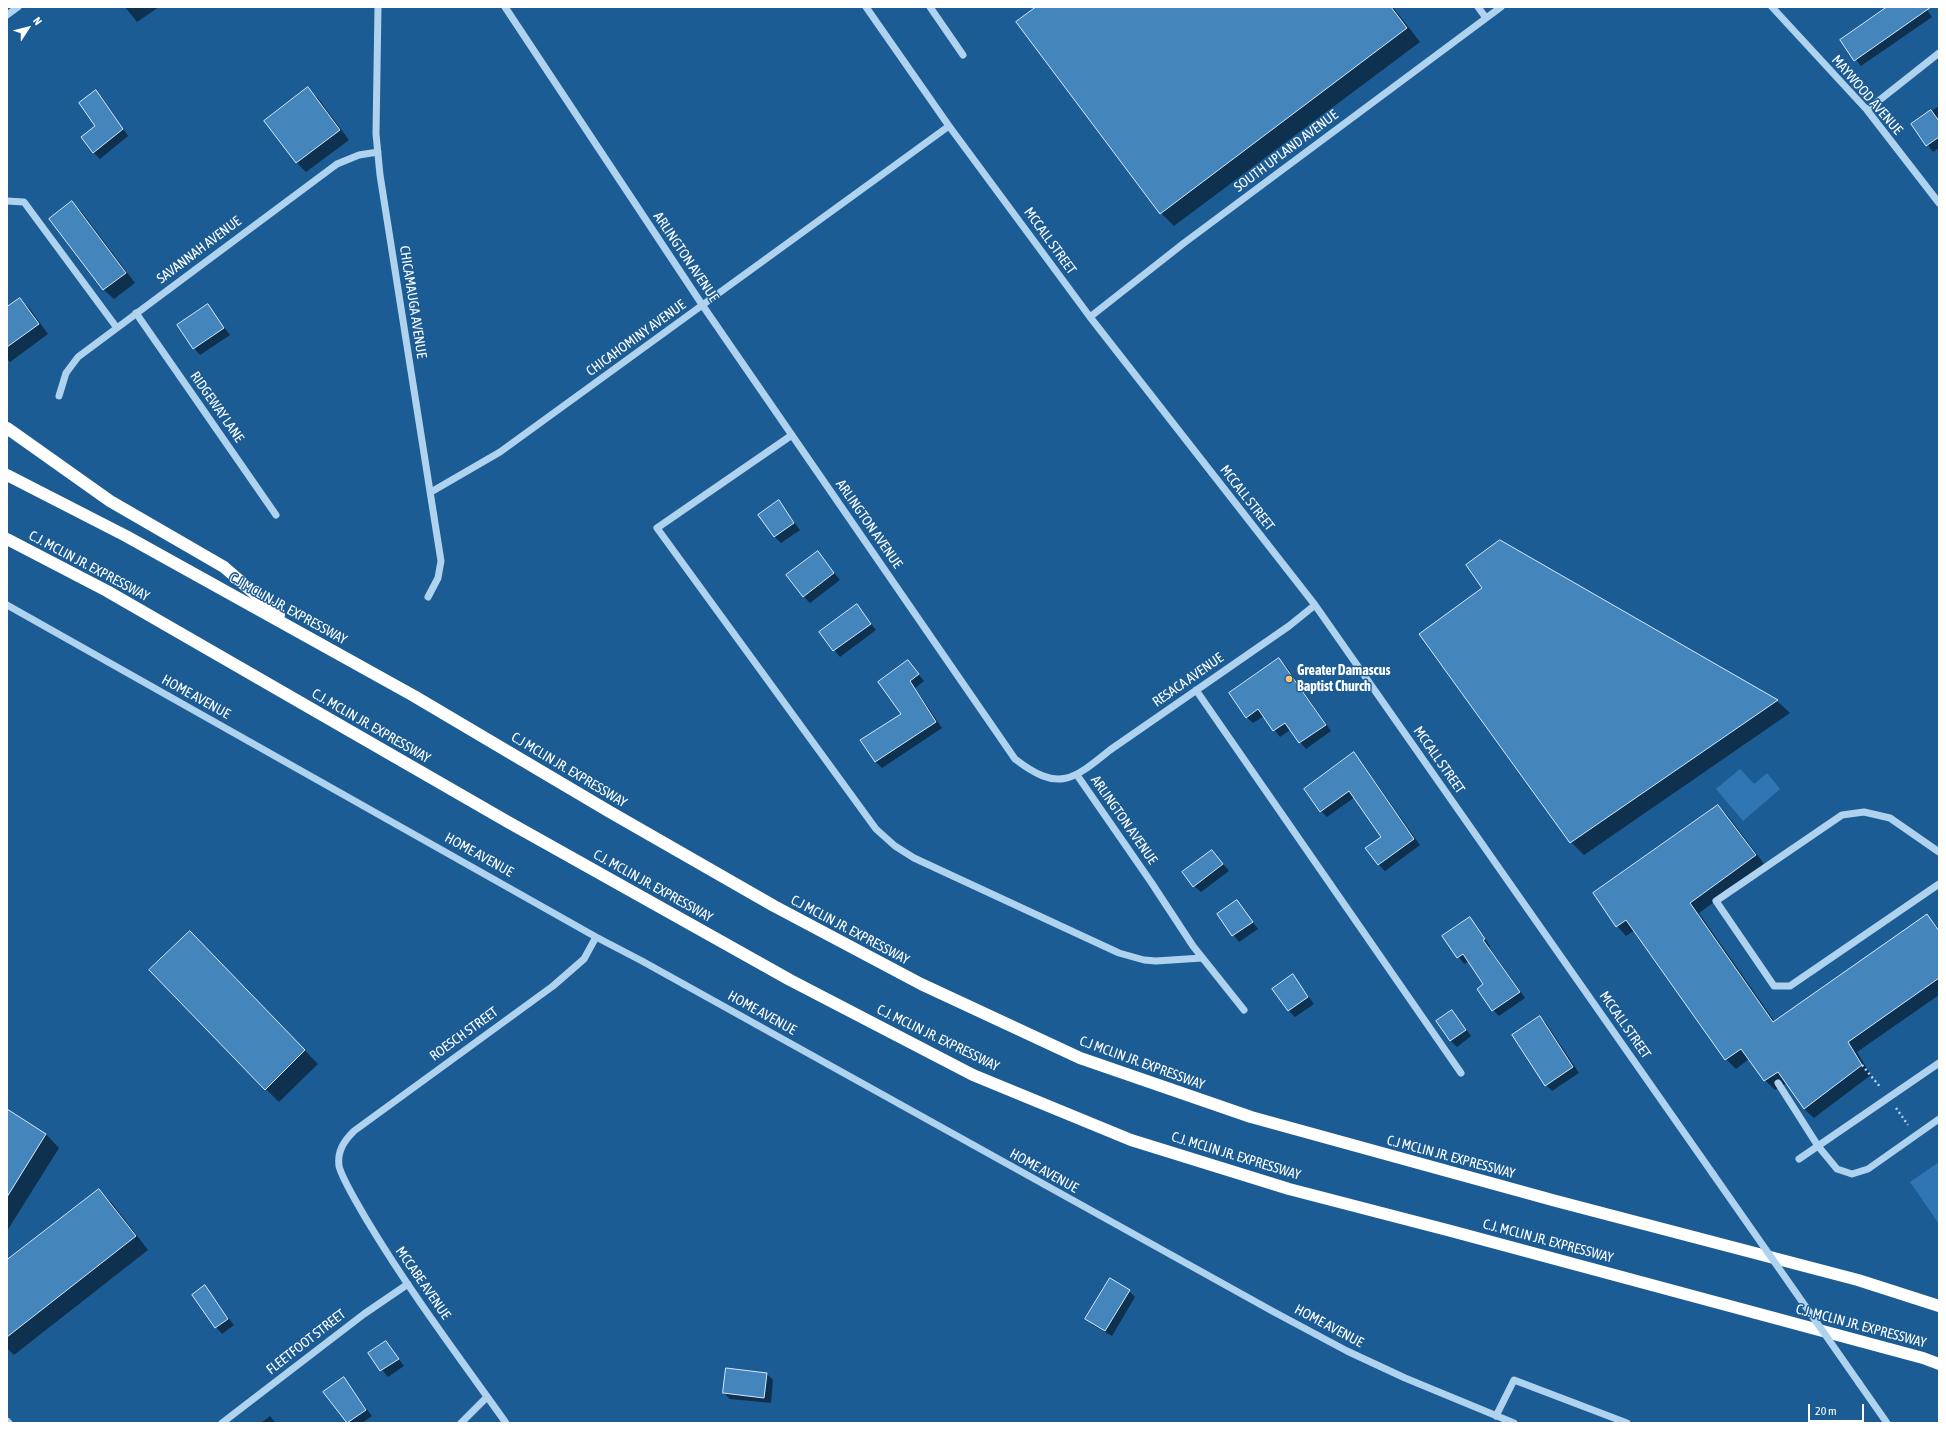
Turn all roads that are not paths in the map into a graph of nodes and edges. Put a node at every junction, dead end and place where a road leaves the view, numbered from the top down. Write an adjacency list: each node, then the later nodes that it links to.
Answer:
1 (18, 7): 9 (street)
2 (378, 7): 15 (street, CHICAMAUGA AVENUE)
3 (505, 7): 18 (street, ARLINGTON AVENUE)
4 (866, 7): 14 (street, MCCALL STREET)
5 (930, 7): 12 (street)
6 (1478, 7): 10 (street)
7 (1501, 7): 10 (street, SOUTH UPLAND AVENUE)
8 (1772, 7): 13 (street, MAYWOOD AVENUE)
9 (7, 15)
10 (1486, 18): 20 (street, SOUTH UPLAND AVENUE)
11 (1939, 53): 13 (street)
12 (963, 54)
13 (1867, 110): 17 (street, MAYWOOD AVENUE)
14 (949, 126): 18 (street, CHICAHOMINY AVENUE); 20 (street, MCCALL STREET)
15 (378, 152): 19 (street, SAVANNAH AVENUE); 26 (street, CHICAMAUGA AVENUE)
16 (7, 201): 21 (street)
17 (1939, 203)
18 (703, 306): 24 (street, ARLINGTON AVENUE); 26 (street, CHICAHOMINY AVENUE)
19 (136, 313): 21 (street, SAVANNAH AVENUE); 27 (street, RIDGEWAY LANE)
20 (1090, 317): 31 (street, MCCALL STREET)
21 (117, 328): 22 (street, SAVANNAH AVENUE)
22 (59, 396)
23 (7, 428): 32 (highway)
24 (792, 435): 34 (street, ARLINGTON AVENUE); 38 (street)
25 (7, 475): 32 (highway, C.J MCLIN JR. EXPRESSWAY)
26 (431, 492): 29 (street, CHICAMAUGA AVENUE)
27 (276, 515)
28 (7, 539): 50 (highway, C.J. MCLIN JR. EXPRESSWAY)
29 (428, 598)
30 (7, 605): 37 (street, HOME AVENUE)
31 (1315, 605): 33 (street, RESACA AVENUE); 59 (street, MCCALL STREET, bridge)
32 (298, 632): 48 (highway, C.J MCLIN JR. EXPRESSWAY)
33 (1196, 690): 34 (street, RESACA AVENUE); 41 (street)
34 (1077, 776): 38 (street, ARLINGTON AVENUE)
35 (1939, 852): 36 (street)
36 (1939, 884)
37 (596, 938): 45 (street, ROESCH STREET); 53 (street, HOME AVENUE)
38 (1202, 958): 39 (street, ARLINGTON AVENUE)
39 (1244, 1010)
40 (1939, 1063): 44 (street)
41 (1460, 1073)
42 (1778, 1083): 44 (street)
43 (1939, 1119): 44 (street)
44 (1818, 1146): 46 (street)
45 (341, 1148): 47 (street, MCCABE AVENUE)
46 (1798, 1159)
47 (408, 1284): 52 (street, MCCABE AVENUE); 54 (street, FLEETFOOT STREET)
48 (1939, 1306)
49 (1939, 1356): 50 (highway)
50 (1923, 1358): 51 (highway, C.J. MCLIN JR. EXPRESSWAY)
51 (1939, 1364)
52 (487, 1397): 55 (street); 56 (street, MCCABE AVENUE)
53 (1496, 1416): 57 (street, HOME AVENUE); 58 (street)
54 (222, 1423)
55 (460, 1423)
56 (506, 1423)
57 (1514, 1423)
58 (1627, 1423)
59 (1887, 1423)

